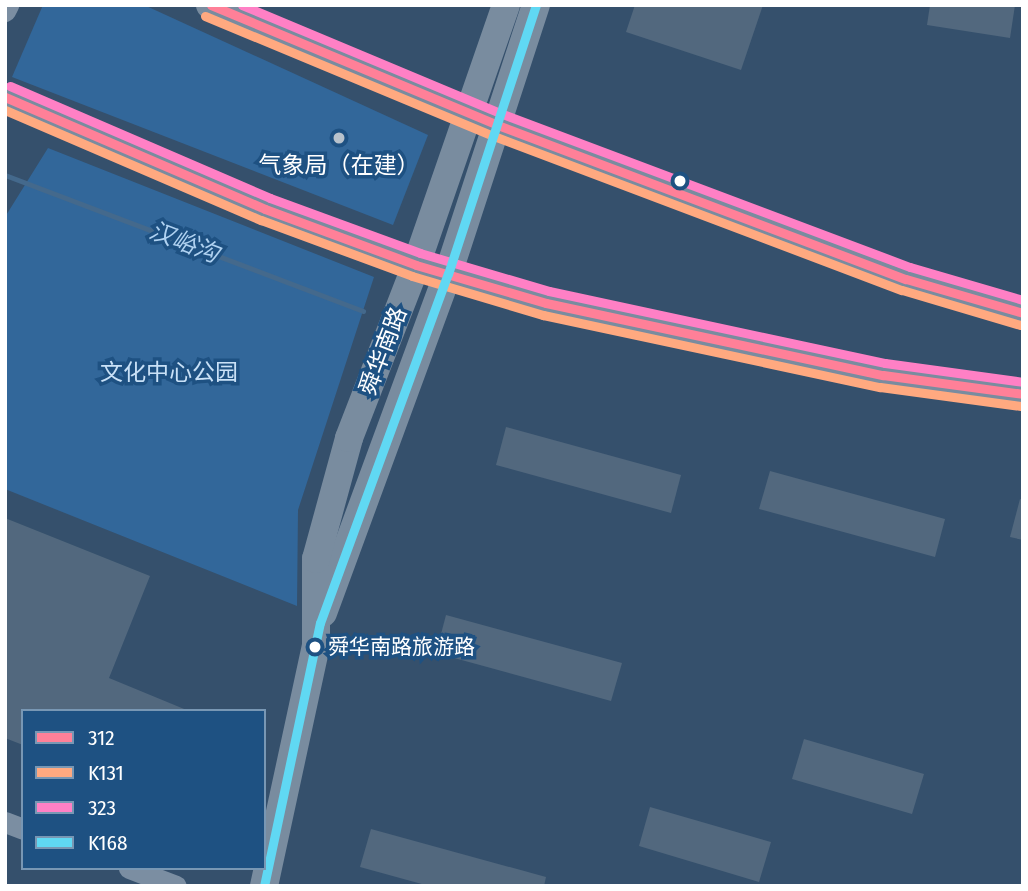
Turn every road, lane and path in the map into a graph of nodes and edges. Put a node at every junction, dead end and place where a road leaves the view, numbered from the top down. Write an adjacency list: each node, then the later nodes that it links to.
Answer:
1 (8, 5): 5 (street)
2 (210, 5): 7 (main road)
3 (506, 5): 7 (main road, 舜华南路)
4 (536, 5): 8 (main road, 舜华南路)
5 (5, 11)
6 (5, 96): 9 (main road)
7 (469, 112): 8 (main road); 9 (main road, 舜华南路)
8 (495, 124): 10 (main road, 舜华南路); 11 (main road)
9 (416, 265): 10 (main road); 13 (main road, 舜华南路)
10 (448, 274): 12 (main road); 13 (main road, 舜华南路)
11 (1023, 313)
12 (1023, 394)
13 (320, 623): 16 (main road, 舜华南路)
14 (134, 870): 15 (street)
15 (176, 886)
16 (264, 886)

